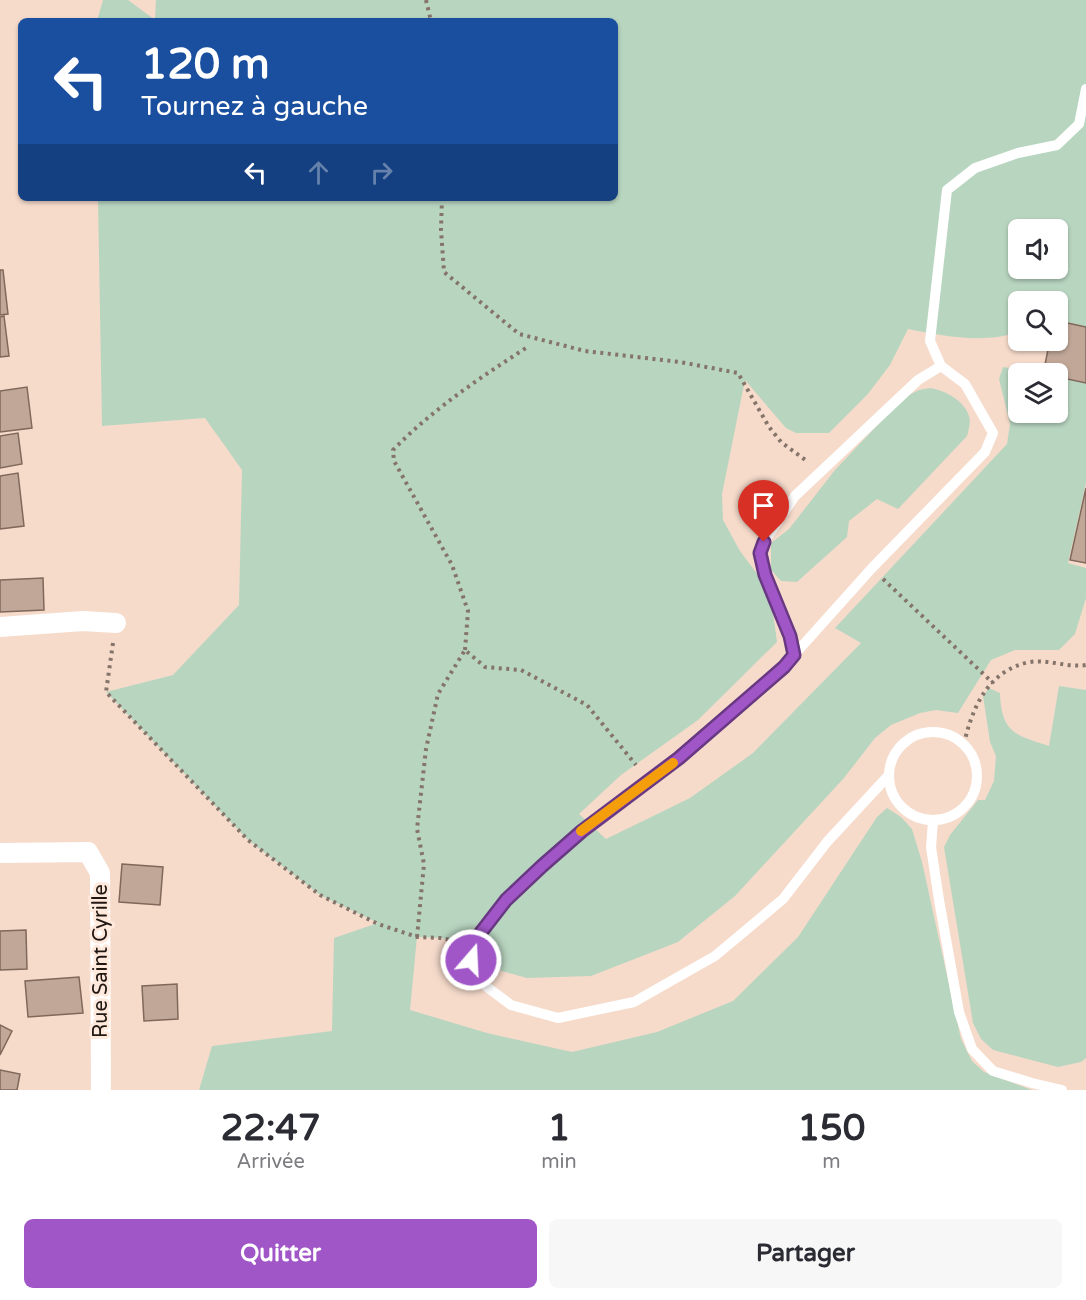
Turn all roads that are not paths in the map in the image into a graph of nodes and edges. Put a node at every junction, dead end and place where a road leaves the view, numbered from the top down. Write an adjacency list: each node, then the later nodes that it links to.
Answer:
1 (1086, 89): 2 (lane)
2 (941, 366): 5 (lane); 5 (lane)
3 (116, 623): 4 (street)
4 (0, 627)
5 (794, 655): 6 (lane)
6 (889, 775): 7 (lane); 7 (lane)
7 (933, 821): 10 (lane)
8 (0, 853): 9 (street, Rue Saint Cyrille)
9 (101, 1090)
10 (1062, 1090)

